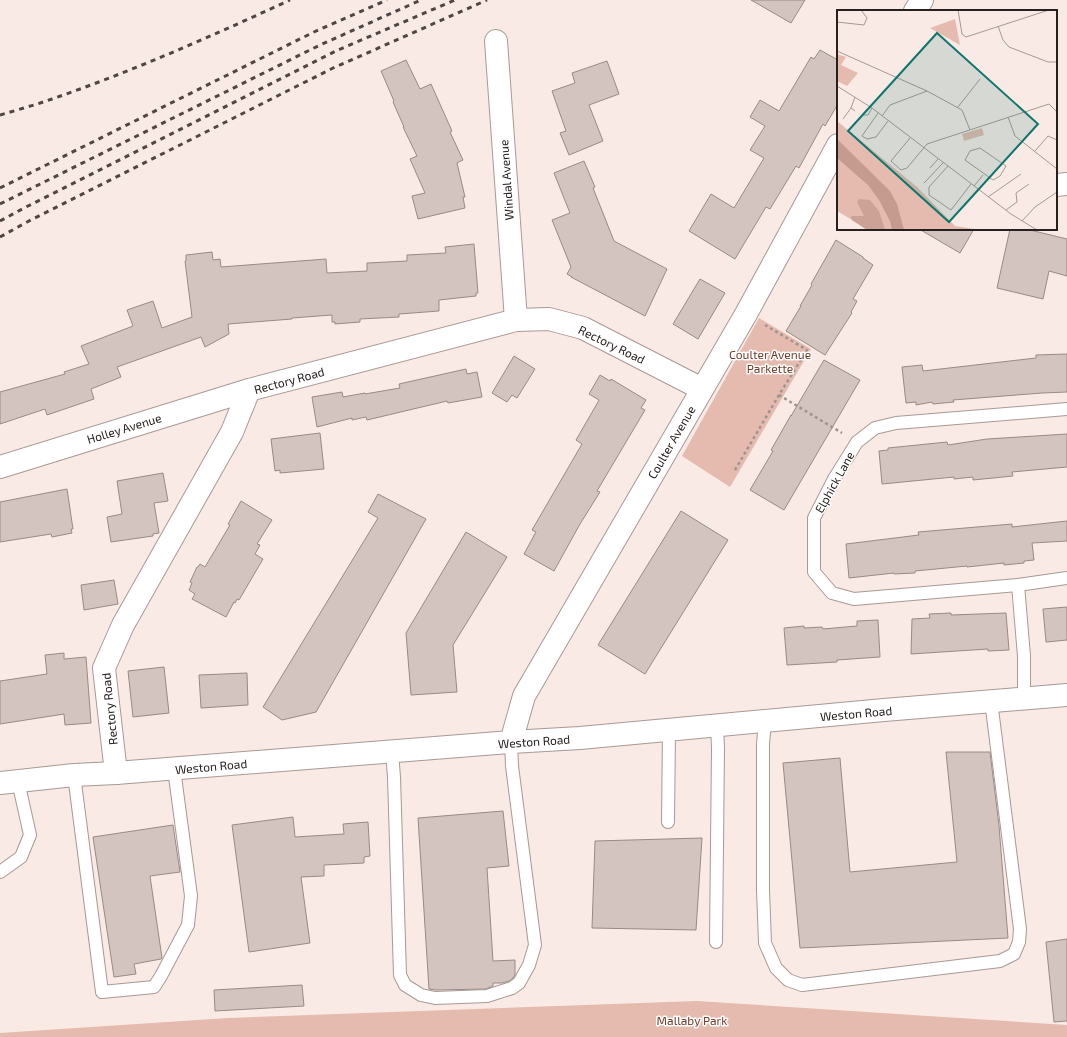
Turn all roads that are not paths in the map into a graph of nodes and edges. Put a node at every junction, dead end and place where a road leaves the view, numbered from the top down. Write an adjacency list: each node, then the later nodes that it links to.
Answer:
1 (922, 0): 2 (street)
2 (916, 10)
3 (496, 41): 7 (street, Windal Avenue)
4 (837, 147): 8 (street, Coulter Avenue)
5 (1067, 184): 6 (street)
6 (1057, 185)
7 (516, 320): 8 (street, Rectory Road); 9 (street, Rectory Road)
8 (702, 389): 20 (street, Coulter Avenue)
9 (248, 390): 11 (street, Holley Avenue); 23 (street, Rectory Road)
10 (1067, 409): 13 (lane, Elphick Lane)
11 (0, 467)
12 (1067, 578): 13 (lane, Elphick Lane)
13 (1018, 585): 15 (lane)
14 (1067, 695): 15 (street, Weston Road)
15 (1024, 698): 16 (street, Weston Road)
16 (991, 701): 17 (street, Weston Road); 17 (lane)
17 (765, 721): 18 (street, Weston Road)
18 (717, 726): 19 (street, Weston Road); 28 (lane)
19 (669, 730): 20 (street, Weston Road); 26 (lane)
20 (511, 742): 21 (street, Weston Road); 21 (lane)
21 (392, 752): 22 (street, Weston Road)
22 (174, 769): 23 (street, Weston Road); 24 (lane)
23 (116, 773): 24 (street, Weston Road)
24 (74, 775): 25 (street, Weston Road)
25 (9, 782): 27 (lane)
26 (668, 822)
27 (0, 872)
28 (716, 942)

